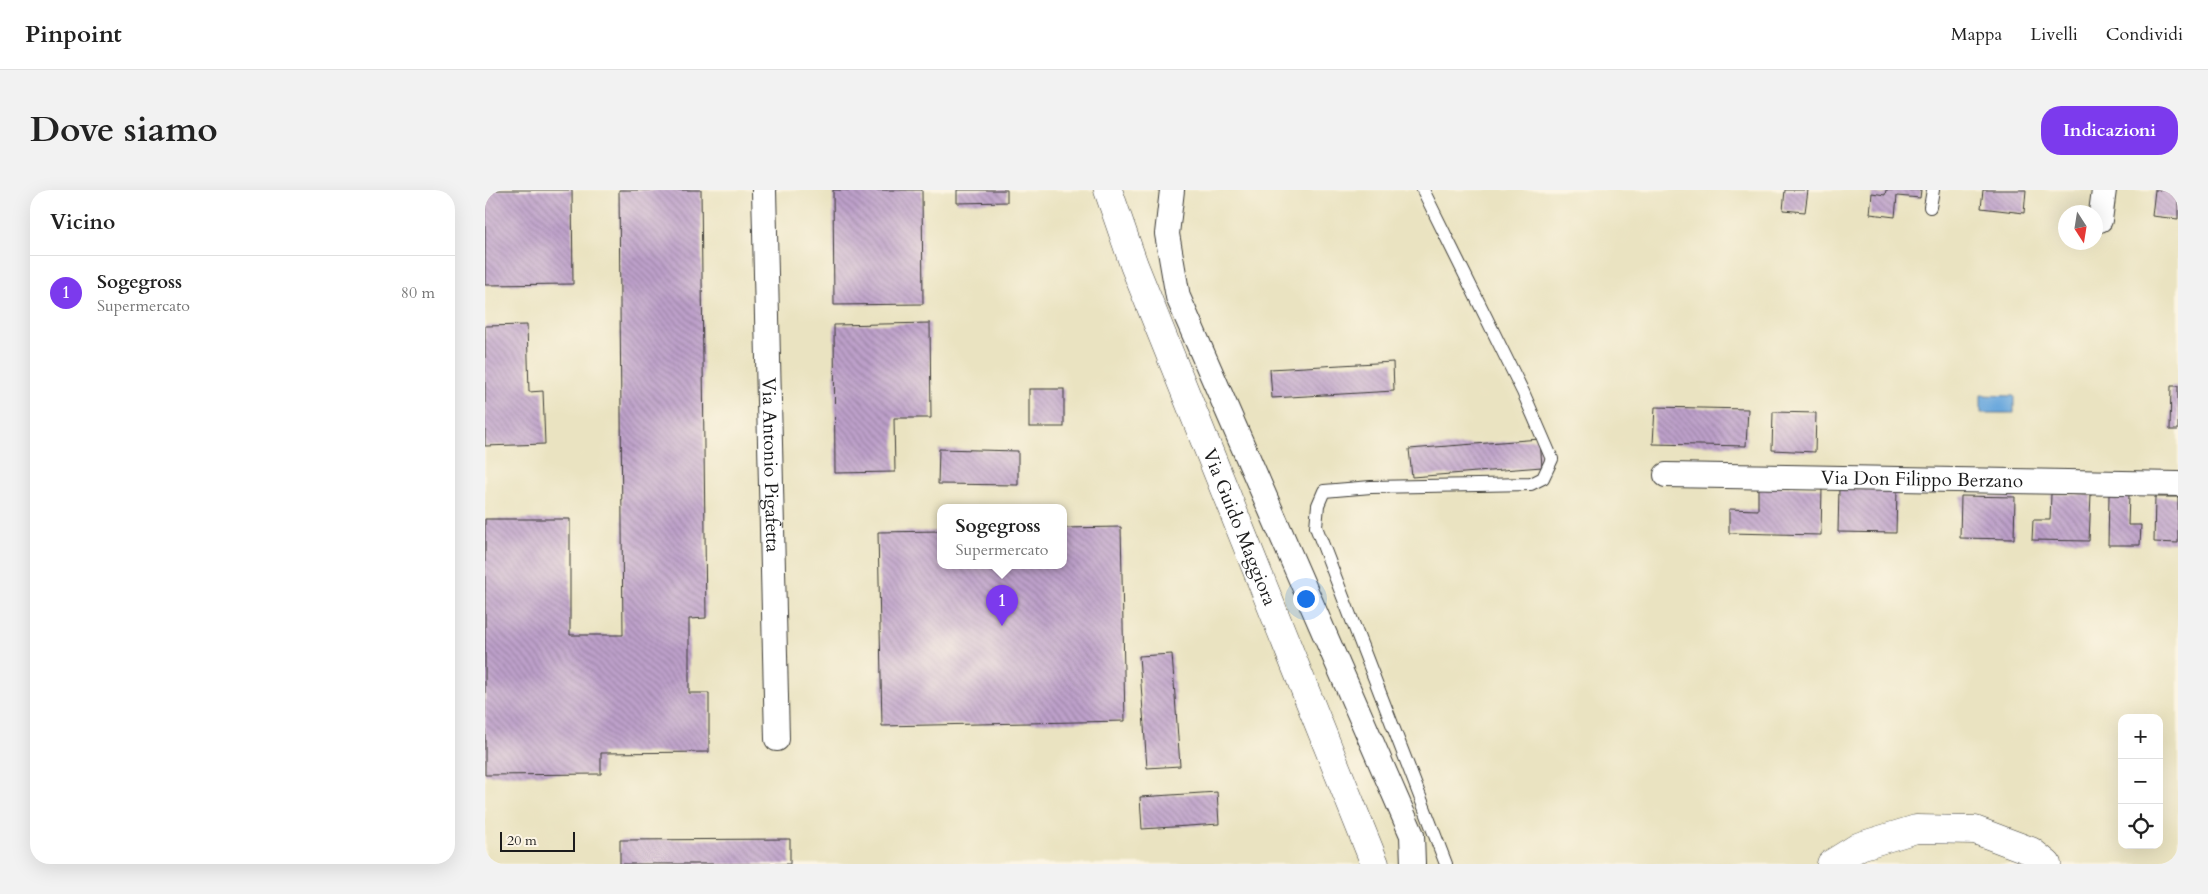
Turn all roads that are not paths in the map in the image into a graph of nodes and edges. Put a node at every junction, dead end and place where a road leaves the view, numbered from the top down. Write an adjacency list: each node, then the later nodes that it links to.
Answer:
1 (764, 190): 11 (street, Via Antonio Pigafetta)
2 (1108, 190): 12 (street, Via Guido Maggiora)
3 (1172, 190): 13 (street)
4 (1423, 190): 14 (lane)
5 (1933, 190): 8 (lane)
6 (2104, 190): 7 (street)
7 (2102, 205)
8 (1930, 207)
9 (1666, 475): 10 (street, Via Don Filippo Berzano)
10 (2178, 484)
11 (777, 739)
12 (1375, 864)
13 (1413, 864)
14 (1446, 864)
15 (1831, 864): 16 (street)
16 (2047, 864)

